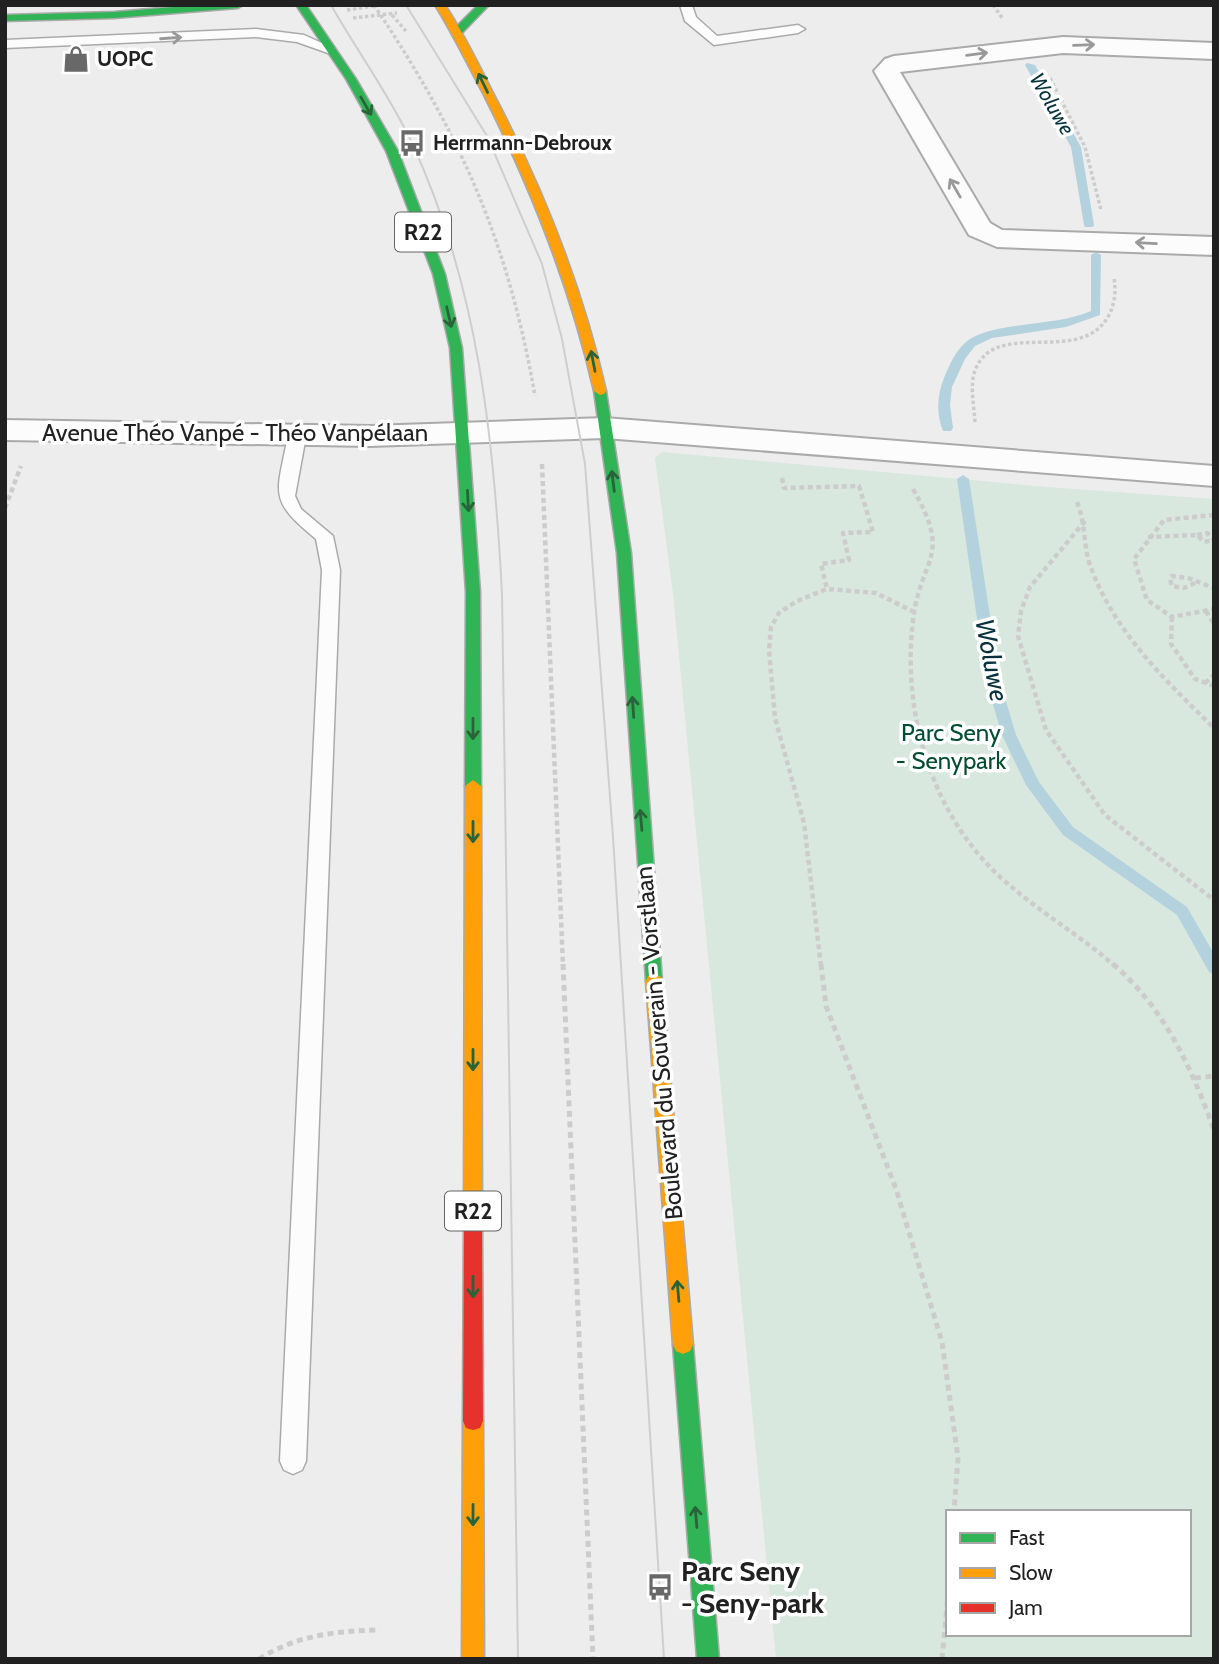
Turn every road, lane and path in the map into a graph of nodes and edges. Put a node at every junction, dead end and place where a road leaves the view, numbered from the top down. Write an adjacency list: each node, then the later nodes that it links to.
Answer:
1 (139, 5): 11 (main road)
2 (238, 5): 11 (main road)
3 (301, 5): 19 (main road, R22)
4 (374, 5): 12 (path)
5 (440, 5): 16 (main road, Boulevard du Souverain - Vorstlaan)
6 (484, 5): 16 (main road)
7 (692, 5): 8 (lane)
8 (686, 6): 15 (lane)
9 (397, 13): 10 (path)
10 (391, 14): 12 (path); 17 (path)
11 (114, 15): 13 (main road)
12 (381, 15): 14 (path); 27 (path)
13 (5, 18)
14 (353, 18)
15 (798, 29)
16 (458, 31): 26 (main road, Boulevard du Souverain - Vorstlaan, one-way to 16)
17 (406, 32)
18 (5, 44): 19 (lane, one-way to 19)
19 (328, 49): 29 (main road, R22, one-way to 29)
20 (1214, 51): 23 (street, one-way to 20)
21 (1046, 71): 22 (path)
22 (1102, 214)
23 (1214, 246)
24 (1112, 268): 25 (path)
25 (976, 425)
26 (605, 428): 27 (street); 33 (street); 63 (main road, Boulevard du Souverain - Vorstlaan, one-way to 26)
27 (539, 429): 29 (street); 62 (path)
28 (5, 430): 30 (street, Avenue Théo Vanpé - Théo Vanpélaan)
29 (464, 433): 30 (street, Avenue Théo Vanpé - Théo Vanpélaan); 61 (main road, R22, one-way to 61)
30 (297, 436): 56 (lane)
31 (23, 460): 35 (path, Avenue Théo Vanpé - Théo Vanpélaan)
32 (781, 473): 42 (path)
33 (1214, 476)
34 (908, 479): 44 (path)
35 (5, 508)
36 (1214, 515): 38 (path)
37 (1197, 535): 38 (path); 39 (path); 39 (path)
38 (1148, 537): 46 (path)
39 (1214, 540)
40 (1195, 583): 40 (path); 41 (path)
41 (1214, 588)
42 (827, 589): 44 (path); 57 (path)
43 (1214, 609): 45 (path)
44 (915, 611): 54 (path)
45 (1206, 611): 46 (path); 47 (path)
46 (1172, 617): 49 (path)
47 (1214, 624)
48 (1214, 675): 49 (path)
49 (1205, 683): 50 (path)
50 (1214, 686)
51 (1214, 728): 52 (path)
52 (1214, 900)
53 (1214, 1076): 54 (path)
54 (1195, 1078): 55 (path)
55 (1214, 1130)
56 (293, 1461)
57 (954, 1510)
58 (946, 1617): 64 (path)
59 (380, 1630): 60 (path)
60 (259, 1659)
61 (473, 1659)
62 (593, 1659)
63 (708, 1659)
64 (942, 1659)

